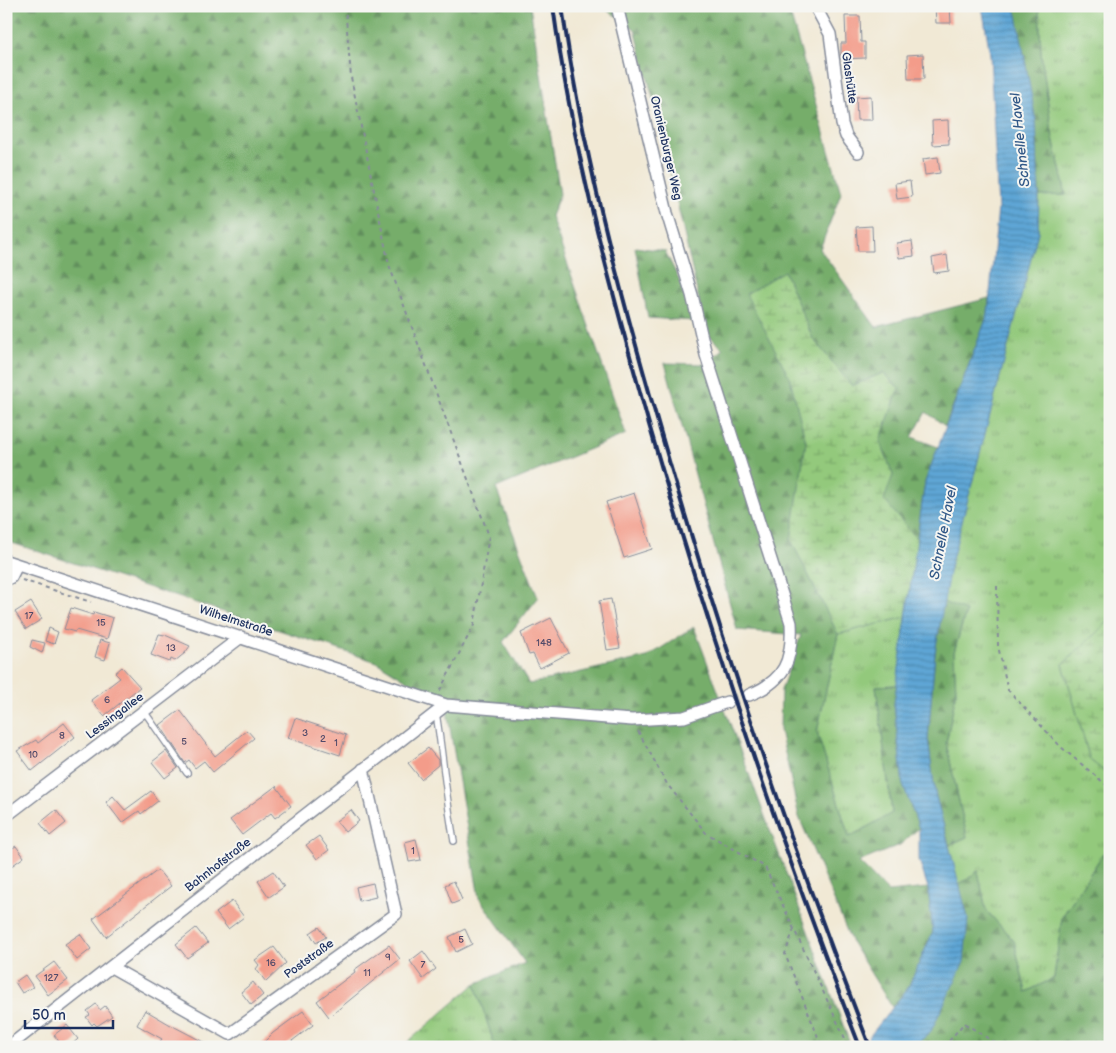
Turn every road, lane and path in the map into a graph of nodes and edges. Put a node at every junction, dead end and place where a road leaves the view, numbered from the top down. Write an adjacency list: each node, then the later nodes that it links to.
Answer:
1 (345, 6): 10 (path)
2 (618, 6): 9 (street, Oranienburger Weg)
3 (815, 6): 4 (street, Glashütte)
4 (858, 152)
5 (12, 563): 6 (street, Wilhelmstraße); 8 (street, Wilhelmstraße)
6 (6, 580)
7 (997, 586): 18 (path)
8 (241, 638): 10 (street, Wilhelmstraße); 13 (street, Lessingallee)
9 (749, 695)
10 (434, 702): 12 (street, Wilhelmstraße)
11 (727, 702): 15 (street, Wilhelmstraße)
12 (446, 705): 14 (street, Bahnhofstraße); 15 (street, Wilhelmstraße)
13 (144, 712): 17 (lane); 19 (street, Lessingallee)
14 (436, 713): 16 (street, Bahnhofstraße); 20 (lane)
15 (632, 720): 21 (path)
16 (363, 769): 22 (street, Bahnhofstraße); 22 (street, Poststraße)
17 (187, 773)
18 (1110, 788)
19 (6, 816)
20 (454, 840)
21 (794, 929): 23 (path); 25 (path)
22 (111, 967): 24 (street, Bahnhofstraße)
23 (848, 1046)
24 (8, 1047)
25 (822, 1047)
26 (944, 1047): 27 (path)
27 (1015, 1047)

